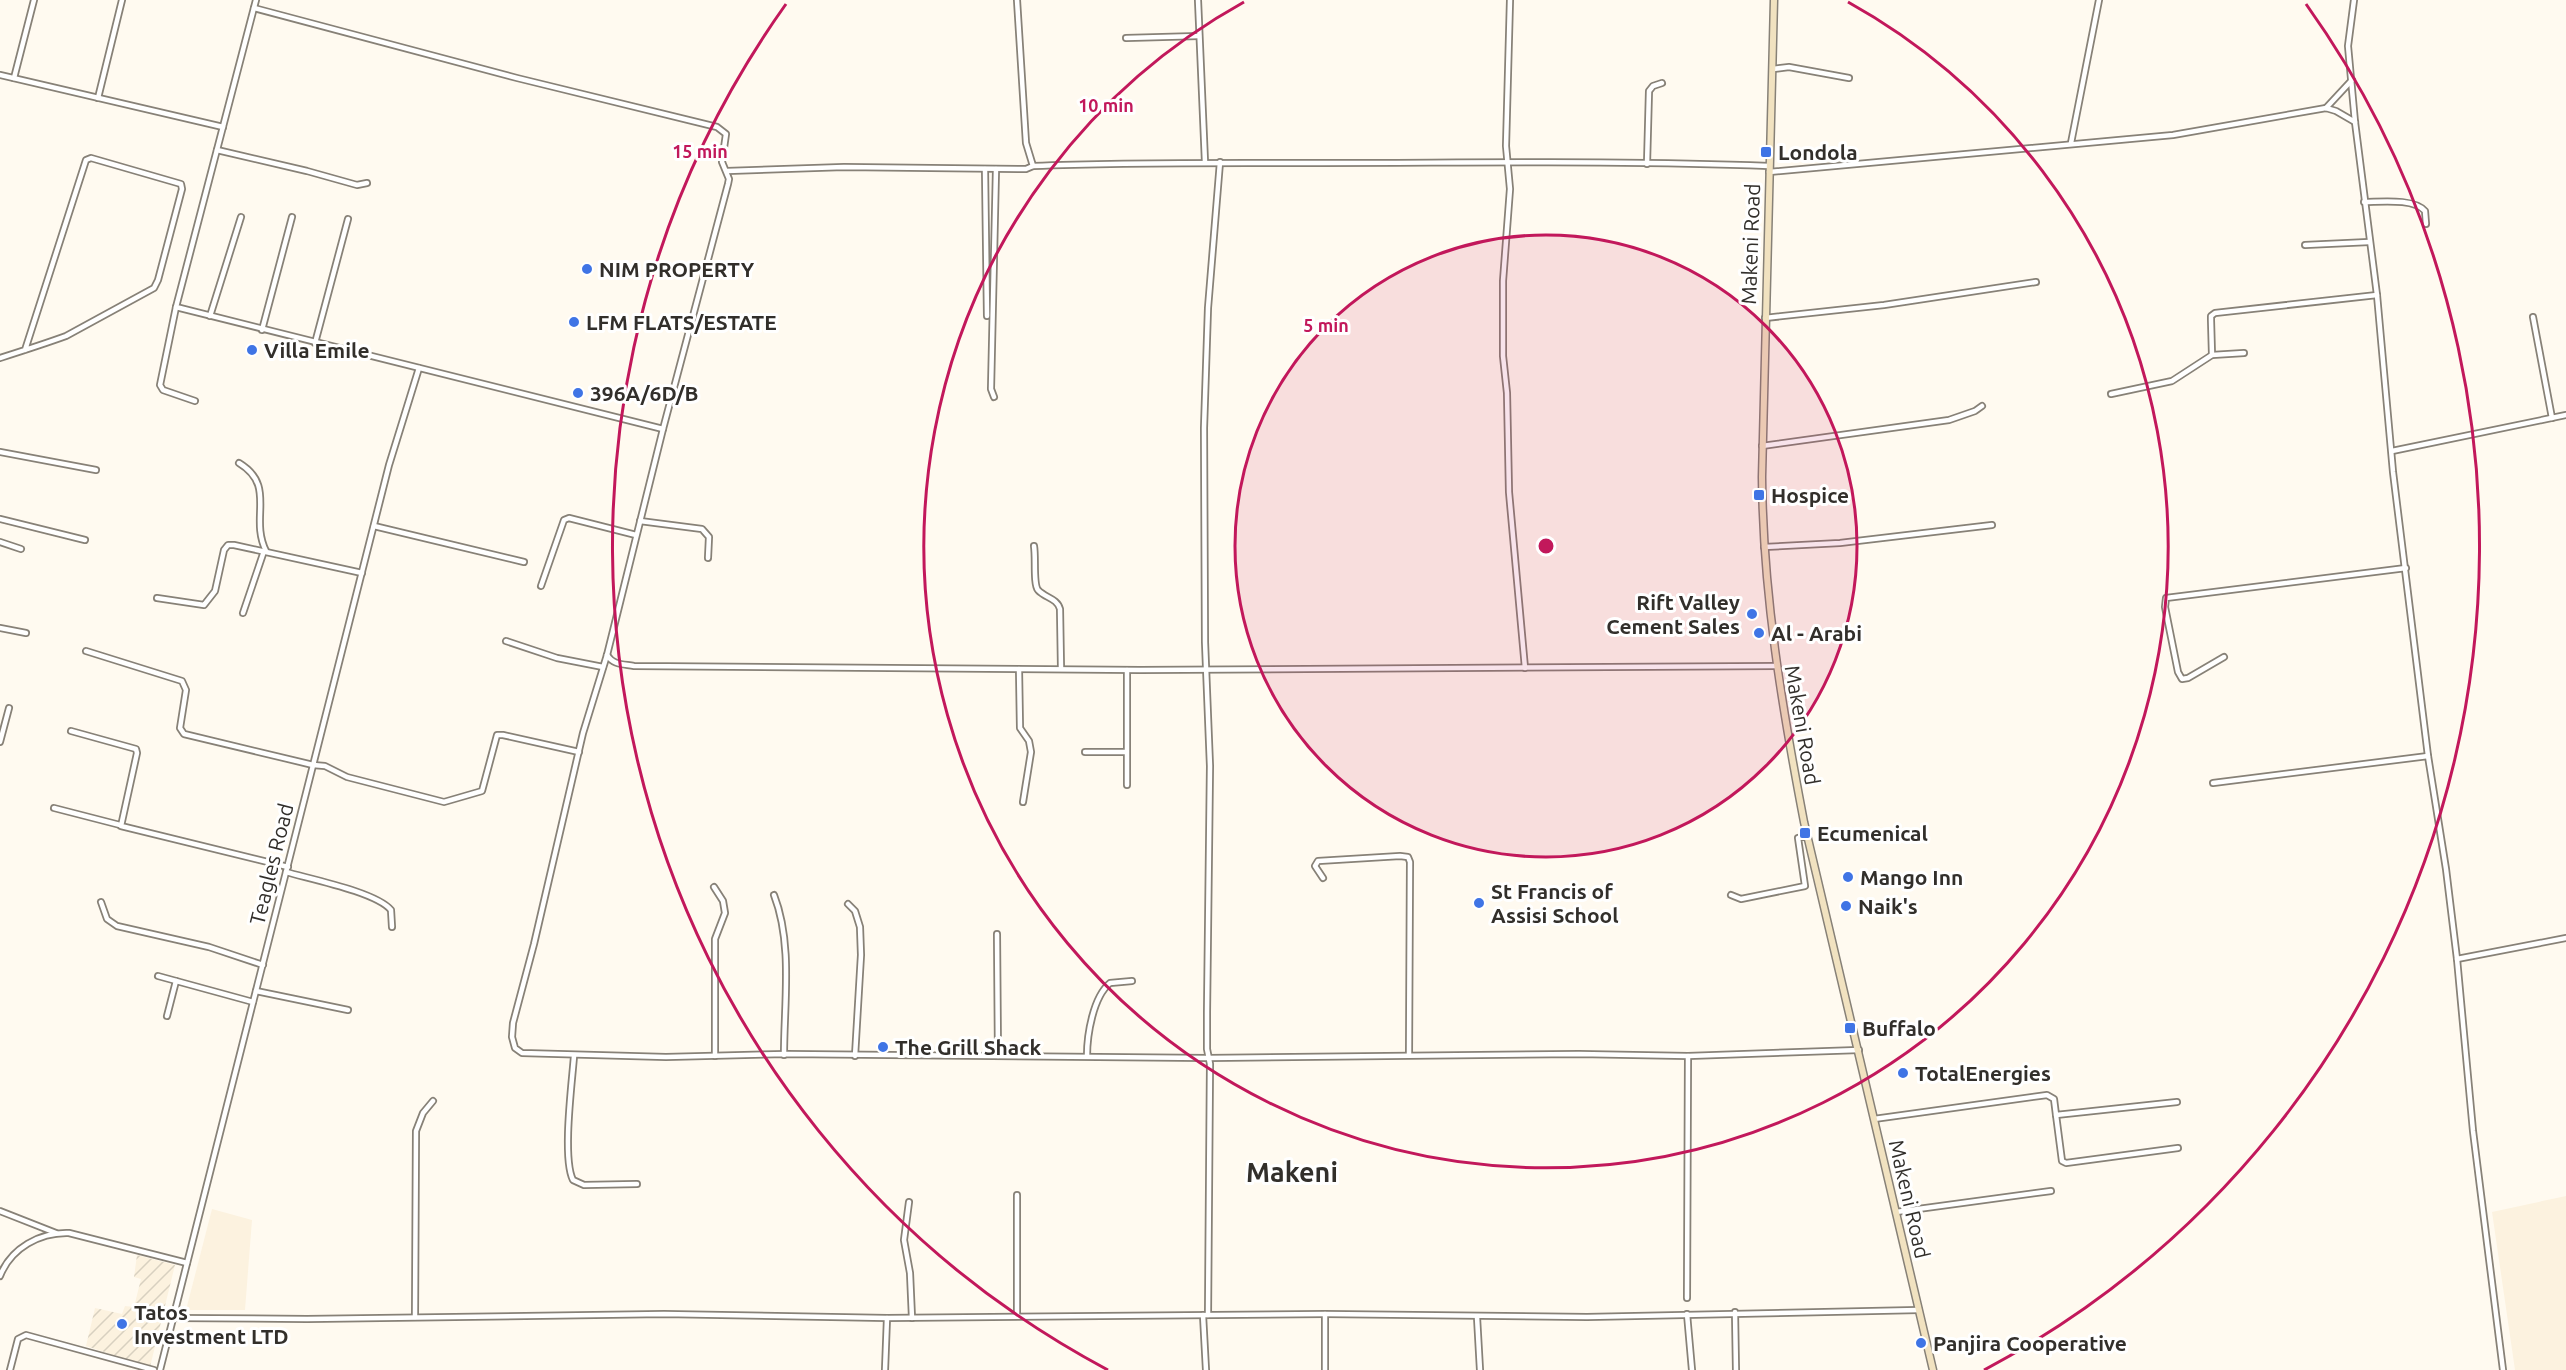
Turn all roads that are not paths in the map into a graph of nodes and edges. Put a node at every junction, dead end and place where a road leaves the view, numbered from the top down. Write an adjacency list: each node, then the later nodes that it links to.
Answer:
1 (34, 0): 15 (street)
2 (122, 0): 19 (street)
3 (256, 0): 10 (street)
4 (1017, 0): 29 (street)
5 (1198, 0): 11 (street)
6 (1510, 0): 25 (street)
7 (1774, 0): 13 (main road, Makeni Road)
8 (2099, 0): 23 (street)
9 (2354, 0): 17 (street)
10 (254, 8): 22 (street); 33 (street)
11 (1199, 36): 12 (street); 26 (street)
12 (1126, 38)
13 (1773, 69): 16 (street); 32 (main road, Makeni Road)
14 (0, 75): 15 (street)
15 (14, 78): 19 (street)
16 (1849, 78)
17 (2352, 80): 20 (street); 21 (street)
18 (1662, 83): 28 (street)
19 (98, 98): 22 (street)
20 (2326, 108): 21 (street); 23 (street)
21 (2355, 122): 35 (street)
22 (223, 127): 24 (street)
23 (2071, 143): 32 (street)
24 (217, 150): 34 (street); 44 (street)
25 (1506, 161): 27 (street); 28 (street); 95 (street)
26 (1205, 162): 27 (street); 29 (street)
27 (1220, 162): 98 (street)
28 (1647, 164): 32 (street)
29 (1033, 166): 31 (street)
30 (985, 169): 31 (street); 33 (street); 46 (street)
31 (996, 169): 57 (street)
32 (1769, 169): 48 (main road, Makeni Road)
33 (727, 171): 62 (street)
34 (367, 183)
35 (2364, 202): 39 (street); 40 (street)
36 (241, 217): 45 (street)
37 (292, 217): 49 (street)
38 (348, 219): 50 (street)
39 (2426, 224)
40 (2369, 242): 41 (street); 43 (street)
41 (2306, 245)
42 (2036, 282): 48 (street)
43 (2377, 295): 53 (street); 64 (street)
44 (177, 307): 45 (street); 58 (street)
45 (210, 316): 49 (street)
46 (987, 316)
47 (2533, 317): 61 (street)
48 (1765, 318): 63 (main road, Makeni Road)
49 (262, 330): 50 (street)
50 (315, 343): 55 (street)
51 (25, 350): 51 (street); 54 (street)
52 (2244, 354): 53 (street)
53 (2212, 355): 56 (street)
54 (0, 358)
55 (419, 368): 62 (street); 71 (street, Teagles Road)
56 (2111, 394)
57 (994, 397)
58 (195, 401)
59 (1982, 406): 63 (street)
60 (2566, 415): 61 (street)
61 (2552, 418): 64 (street)
62 (663, 429): 69 (street)
63 (1762, 446): 76 (main road, Makeni Road)
64 (2392, 451): 81 (street)
65 (0, 453): 67 (street)
66 (239, 463): 78 (street)
67 (96, 470)
68 (0, 519): 73 (street)
69 (639, 521): 72 (street); 79 (street)
70 (1992, 525): 76 (street)
71 (374, 526): 80 (street); 82 (street, Teagles Road)
72 (636, 535): 83 (street); 90 (street)
73 (85, 540)
74 (0, 542): 77 (street)
75 (1034, 546): 94 (street)
76 (1764, 547): 92 (main road, Makeni Road)
77 (21, 549)
78 (265, 551): 82 (street); 84 (street); 85 (street)
79 (708, 558)
80 (524, 562)
81 (2406, 568): 91 (street); 105 (street)
82 (362, 573): 106 (street, Teagles Road)
83 (541, 586)
84 (157, 598)
85 (243, 613)
86 (0, 628): 87 (street)
87 (26, 633)
88 (506, 641): 93 (street)
89 (86, 651): 106 (street)
90 (607, 655): 93 (street); 96 (street)
91 (2224, 657)
92 (1776, 666): 95 (street); 112 (main road, Makeni Road)
93 (603, 667): 102 (street)
94 (1061, 668): 96 (street); 97 (street)
95 (1525, 668): 98 (street)
96 (1019, 669): 109 (street)
97 (1127, 670): 98 (street); 104 (street)
98 (1206, 670): 141 (street)
99 (9, 708): 101 (street)
100 (71, 731): 111 (street)
101 (0, 742)
102 (579, 752): 106 (street); 135 (street)
103 (1085, 752): 104 (street)
104 (1126, 752): 108 (street)
105 (2428, 756): 107 (street); 123 (street)
106 (313, 765): 113 (street, Teagles Road)
107 (2213, 783)
108 (1127, 785)
109 (1023, 802)
110 (54, 808): 111 (street)
111 (120, 825): 113 (street)
112 (1808, 836): 116 (street); 132 (main road, Makeni Road)
113 (287, 870): 120 (street); 124 (street, Teagles Road)
114 (1323, 878): 134 (street)
115 (714, 887): 136 (street)
116 (1731, 895)
117 (774, 896): 133 (street)
118 (101, 902): 124 (street)
119 (848, 904): 137 (street)
120 (392, 927)
121 (998, 934): 138 (street)
122 (2566, 938): 123 (street)
123 (2457, 960): 178 (street)
124 (263, 965): 128 (street, Teagles Road)
125 (158, 976): 126 (street)
126 (176, 981): 129 (street); 131 (street)
127 (1132, 981): 139 (street)
128 (256, 991): 129 (street, Teagles Road); 130 (street)
129 (253, 1002): 154 (street, Teagles Road)
130 (348, 1010)
131 (168, 1016)
132 (1859, 1050): 140 (street); 145 (main road, Makeni Road)
133 (784, 1055): 136 (street); 137 (street)
134 (1409, 1055): 140 (street); 141 (street)
135 (574, 1056): 136 (street); 147 (street)
136 (715, 1056)
137 (855, 1056): 138 (street)
138 (998, 1056): 139 (street)
139 (1087, 1056): 141 (street)
140 (1688, 1056): 156 (street)
141 (1208, 1058): 161 (street)
142 (433, 1101): 163 (street)
143 (2177, 1102): 144 (street)
144 (2056, 1115): 145 (street); 146 (street)
145 (1874, 1119): 152 (main road, Makeni Road)
146 (2178, 1148)
147 (638, 1184)
148 (2051, 1191): 152 (street)
149 (1017, 1195): 162 (street)
150 (909, 1202): 167 (street)
151 (0, 1211): 153 (street)
152 (1896, 1212): 157 (main road, Makeni Road)
153 (56, 1233): 154 (street); 155 (street)
154 (187, 1263): 165 (street, Teagles Road)
155 (0, 1276)
156 (1687, 1298)
157 (1919, 1310): 158 (street); 177 (main road, Makeni Road)
158 (1735, 1312): 160 (street); 176 (street)
159 (1325, 1314): 161 (street); 164 (street); 173 (street)
160 (1687, 1314): 164 (street); 175 (street)
161 (1205, 1315): 162 (street); 172 (street)
162 (1017, 1316): 167 (street)
163 (415, 1317): 165 (street); 166 (street)
164 (1477, 1317): 174 (street)
165 (173, 1318): 170 (street, Teagles Road)
166 (887, 1318): 167 (street); 171 (street)
167 (912, 1318)
168 (10, 1370): 169 (street)
169 (154, 1370)
170 (160, 1370)
171 (885, 1370)
172 (1206, 1370)
173 (1325, 1370)
174 (1480, 1370)
175 (1692, 1370)
176 (1736, 1370)
177 (1933, 1370)
178 (2503, 1370)

